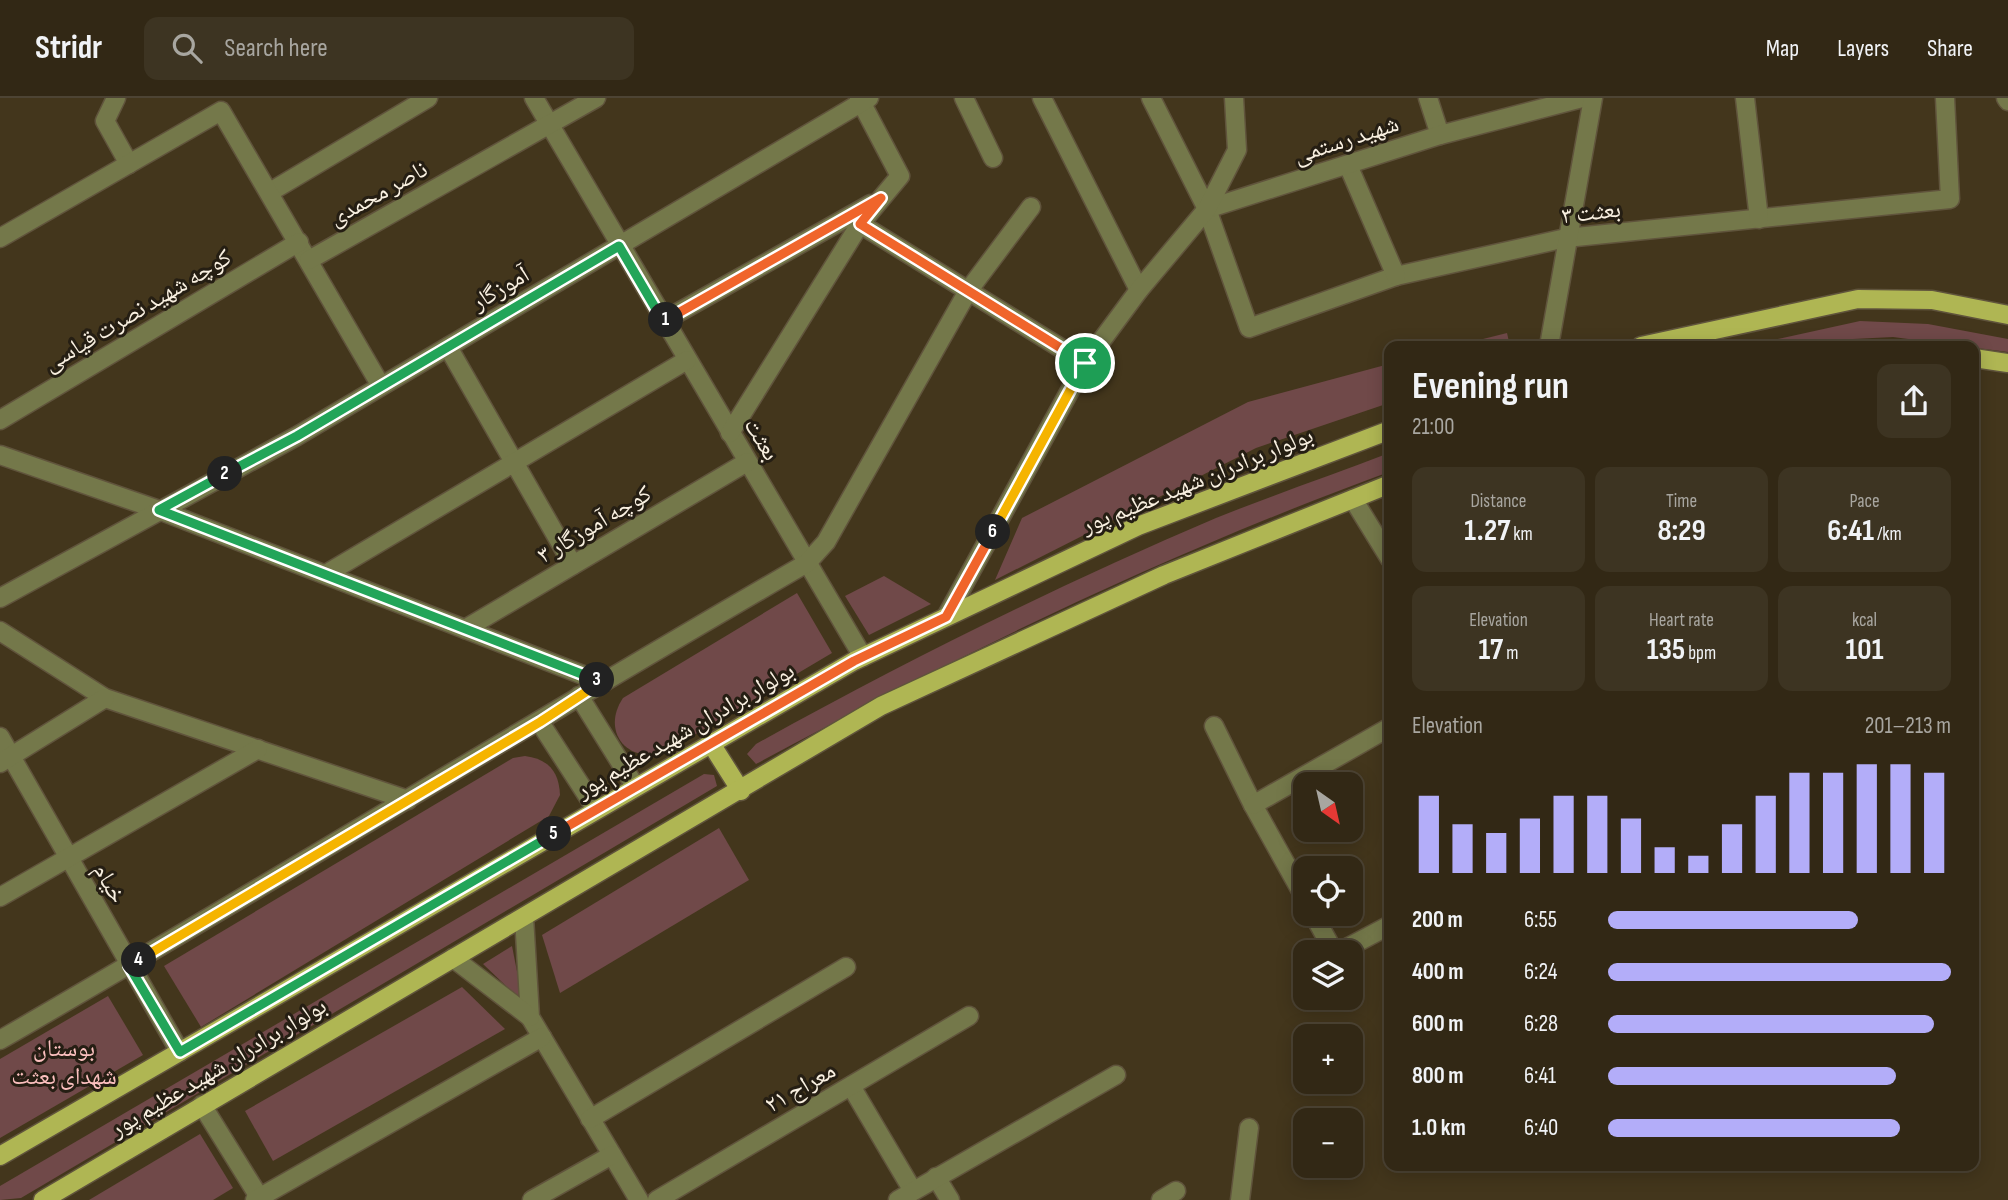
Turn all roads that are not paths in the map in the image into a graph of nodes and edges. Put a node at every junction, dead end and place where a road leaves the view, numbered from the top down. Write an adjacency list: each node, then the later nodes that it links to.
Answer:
1 (116, 98): 18 (street)
2 (428, 98): 20 (street)
3 (534, 98): 15 (street, بعثت)
4 (596, 98): 15 (street, ناصر محمدی)
5 (964, 98): 17 (street)
6 (1042, 98): 32 (street)
7 (1151, 98): 23 (street)
8 (1234, 98): 23 (street)
9 (1428, 98): 16 (street)
10 (1581, 98): 16 (street, شهید رستمی)
11 (1593, 98): 26 (street)
12 (1745, 98): 24 (street)
13 (1945, 98): 24 (street, بعثت ۳)
14 (863, 99): 21 (street); 29 (street, آموزگار)
15 (548, 125): 29 (street, بعثت); 30 (street, ناصر محمدی)
16 (1440, 135): 19 (street, شهید رستمی)
17 (993, 159)
18 (129, 164): 20 (street); 27 (street)
19 (1348, 165): 23 (street, شهید رستمی); 31 (street)
20 (270, 192): 28 (street)
21 (881, 198): 25 (street); 35 (street)
22 (1031, 207): 33 (street)
23 (1207, 209): 31 (street, بعثت ۳); 32 (street)
24 (1759, 219): 26 (street, بعثت ۳)
25 (860, 224): 33 (street); 46 (street)
26 (1566, 238): 31 (street, بعثت ۳); 36 (street)
27 (0, 239)
28 (299, 242): 30 (street); 44 (street, کوچه شهید نصرت قیاسی)
29 (619, 246): 35 (street, بعثت); 38 (street, آموزگار)
30 (310, 260): 43 (street)
31 (1396, 276)
32 (1139, 290): 41 (street)
33 (968, 291): 41 (street); 54 (street)
34 (2008, 315): 37 (main road)
35 (663, 321): 40 (street, بعثت)
36 (1550, 341)
37 (1664, 341)
38 (448, 347): 43 (street, آموزگار); 49 (street)
39 (1979, 359): 42 (main road)
40 (687, 360): 46 (street, بعثت); 49 (street)
41 (1085, 363): 58 (street)
42 (2008, 363)
43 (381, 386): 52 (street, آموزگار)
44 (0, 420)
45 (1384, 432): 58 (main road, بولوار برادران شهید عظیم‌ پور)
46 (730, 433): 48 (street, بعثت)
47 (0, 455): 52 (street)
48 (747, 462): 54 (street, بعثت); 55 (street, کوچه آموزگار ۳)
49 (515, 463): 55 (street); 56 (street)
50 (1384, 486): 51 (main road, بولوار برادران شهید عظیم‌ پور)
51 (1353, 499): 53 (street); 73 (main road, بولوار برادران شهید عظیم‌ پور)
52 (159, 510): 56 (street); 57 (street, آموزگار)
53 (1384, 545)
54 (807, 563): 61 (street, بعثت); 62 (street)
55 (573, 565): 59 (street, کوچه آموزگار ۳)
56 (326, 574): 59 (street)
57 (0, 598)
58 (946, 617): 61 (main road, بولوار برادران شهید عظیم‌ پور)
59 (465, 629): 62 (street)
60 (0, 631): 64 (street)
61 (863, 657): 69 (main road, بولوار برادران شهید عظیم‌ پور)
62 (601, 682): 63 (street)
63 (579, 696): 65 (street); 72 (street)
64 (105, 698): 70 (street); 71 (street)
65 (540, 722): 74 (street); 76 (street)
66 (1214, 726): 75 (street)
67 (1384, 730): 75 (street)
68 (0, 737): 71 (street, خیام)
69 (710, 742): 72 (main road, بولوار برادران شهید عظیم‌ پور); 73 (main road)
70 (258, 749): 74 (street); 77 (street)
71 (6, 760): 77 (street, خیام)
72 (635, 786): 76 (main road, بولوار برادران شهید عظیم‌ پور)
73 (741, 791): 80 (main road, بولوار برادران شهید عظیم‌ پور)
74 (408, 800): 84 (street)
75 (1253, 805): 78 (street)
76 (596, 809): 90 (main road, بولوار برادران شهید عظیم‌ پور)
77 (68, 858): 79 (street); 84 (street, خیام)
78 (1293, 877)
79 (0, 897)
80 (524, 917): 83 (main road, بولوار برادران شهید عظیم‌ پور); 87 (street)
81 (1384, 928): 82 (street)
82 (1361, 940)
83 (453, 958): 87 (street); 93 (main road, بولوار برادران شهید عظیم‌ پور)
84 (129, 966): 89 (street); 90 (street, خیام)
85 (846, 967): 94 (street)
86 (969, 1016): 92 (street, معراج ۲۱)
87 (530, 1017): 88 (street)
88 (542, 1037): 94 (street); 100 (street)
89 (0, 1041)
90 (180, 1052): 97 (main road, بولوار برادران شهید عظیم‌ پور)
91 (1115, 1075): 98 (street)
92 (851, 1086): 99 (street); 104 (street, معراج ۲۱)
93 (202, 1105): 100 (street); 101 (main road, بولوار برادران شهید عظیم‌ پور)
94 (590, 1119): 96 (street)
95 (1249, 1128): 106 (street)
96 (612, 1154): 102 (street); 103 (street)
97 (0, 1156)
98 (936, 1177): 99 (street); 105 (street)
99 (906, 1196)
100 (258, 1199)
101 (43, 1200)
102 (532, 1200)
103 (639, 1200)
104 (657, 1200)
105 (950, 1200)
106 (1240, 1200)

